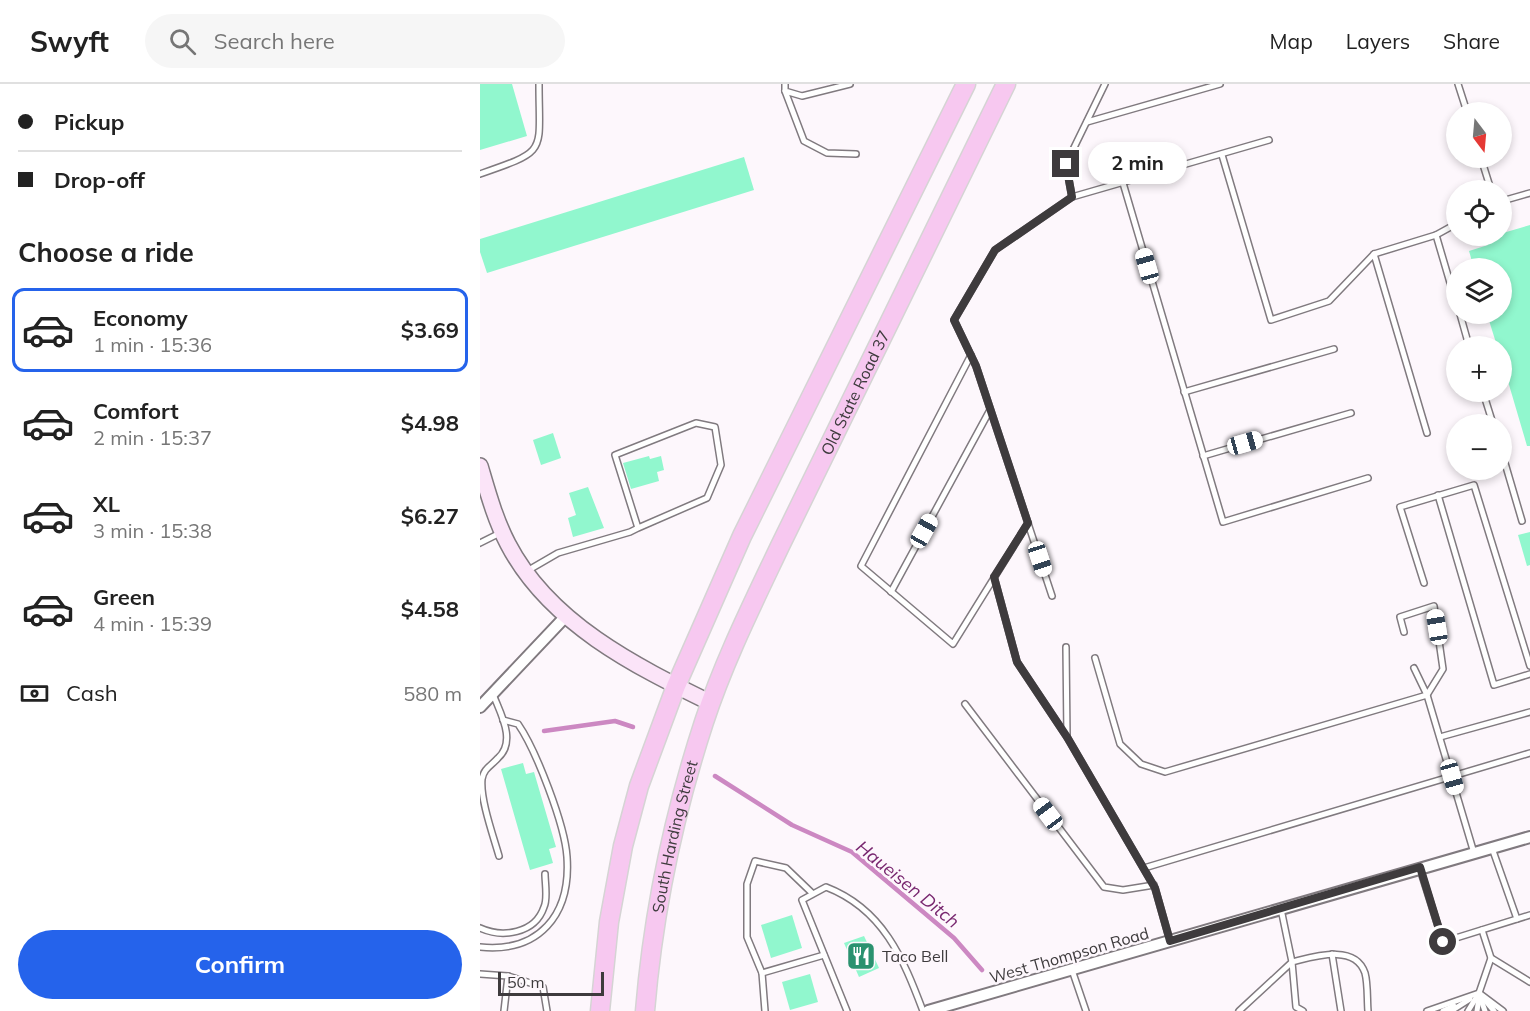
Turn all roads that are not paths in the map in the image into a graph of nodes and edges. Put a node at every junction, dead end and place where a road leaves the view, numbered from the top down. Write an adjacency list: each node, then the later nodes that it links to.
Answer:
1 (539, 84): 15 (lane)
2 (784, 84): 9 (lane)
3 (850, 84): 9 (lane)
4 (966, 84): 52 (main road)
5 (1006, 84): 55 (main road, Old State Road 37)
6 (1105, 84): 11 (lane)
7 (1220, 84): 11 (lane)
8 (1458, 84): 10 (lane)
9 (785, 91): 13 (lane)
10 (1464, 102)
11 (1087, 122): 18 (lane)
12 (1269, 140): 14 (lane)
13 (856, 154)
14 (1222, 155): 16 (lane); 22 (lane)
15 (480, 174)
16 (1123, 183): 18 (lane); 26 (lane)
17 (1530, 193): 19 (lane)
18 (1072, 197): 25 (lane)
19 (1512, 198)
20 (1446, 230): 21 (lane)
21 (1436, 235): 22 (lane); 23 (lane)
22 (1374, 254): 29 (lane)
23 (1446, 269)
24 (1334, 349): 26 (lane)
25 (971, 355): 27 (lane); 43 (lane)
26 (1185, 392): 30 (lane)
27 (990, 410): 36 (lane); 43 (lane)
28 (1351, 413): 30 (lane)
29 (1427, 433)
30 (1203, 456): 32 (lane)
31 (480, 466): 38 (street)
32 (1368, 478)
33 (1510, 480): 35 (lane)
34 (1438, 495): 42 (lane); 49 (lane); 51 (lane)
35 (1522, 521)
36 (1028, 523): 41 (lane); 44 (lane)
37 (638, 528): 37 (lane); 40 (lane)
38 (502, 532): 39 (lane); 40 (street)
39 (480, 543)
40 (525, 572): 45 (street)
41 (994, 577): 43 (lane); 60 (lane)
42 (1424, 583)
43 (891, 592)
44 (1052, 596)
45 (566, 616): 52 (street); 53 (street)
46 (1404, 632): 54 (lane)
47 (1066, 647): 60 (lane)
48 (1095, 658): 54 (lane)
49 (1530, 666)
50 (1414, 668): 54 (lane)
51 (1530, 674)
52 (676, 686): 55 (street); 95 (main road)
53 (493, 694): 57 (street); 59 (lane)
54 (1428, 695): 61 (lane)
55 (711, 703): 90 (main road, South Harding Street)
56 (965, 704): 71 (lane)
57 (480, 707)
58 (1530, 712): 61 (lane)
59 (503, 720): 67 (lane); 79 (lane)
60 (1067, 737): 69 (lane)
61 (1440, 737): 63 (lane)
62 (1530, 753): 63 (lane)
63 (1452, 777): 66 (lane); 69 (lane)
64 (1530, 837): 65 (street, West Thompson Road)
65 (1492, 848): 66 (street, West Thompson Road); 75 (lane)
66 (1474, 853): 68 (street, West Thompson Road)
67 (499, 856)
68 (1420, 867): 73 (street, West Thompson Road); 77 (lane)
69 (1144, 868): 71 (lane)
70 (545, 874): 76 (lane)
71 (1154, 885): 78 (lane)
72 (812, 893): 81 (lane); 85 (lane); 98 (lane)
73 (1281, 909): 78 (street, West Thompson Road); 83 (lane)
74 (1530, 915): 75 (lane)
75 (1517, 919): 77 (lane)
76 (480, 928)
77 (1482, 930): 82 (lane)
78 (1170, 941): 84 (street, West Thompson Road)
79 (480, 947)
80 (1332, 954): 83 (lane); 103 (lane); 104 (lane)
81 (824, 955): 85 (lane); 97 (lane)
82 (1491, 958): 88 (lane); 89 (lane)
83 (1292, 962): 92 (lane); 101 (lane)
84 (1072, 969): 91 (street, West Thompson Road); 100 (lane)
85 (762, 973): 96 (lane)
86 (480, 974): 87 (lane)
87 (508, 976): 93 (lane); 94 (lane)
88 (1530, 982)
89 (1479, 993): 105 (lane); 106 (lane); 107 (lane); 108 (lane); 109 (lane); 110 (lane); 111 (lane); 112 (lane); 113 (lane); 114 (lane)
90 (649, 1007)
91 (942, 1009): 99 (street, West Thompson Road)
92 (1296, 1010): 102 (lane)
93 (504, 1011)
94 (547, 1011)
95 (600, 1011)
96 (765, 1011)
97 (847, 1011)
98 (923, 1011)
99 (928, 1011)
100 (1086, 1011)
101 (1239, 1011)
102 (1303, 1011)
103 (1341, 1011)
104 (1368, 1011)
105 (1427, 1011)
106 (1434, 1011)
107 (1443, 1011)
108 (1451, 1011)
109 (1459, 1011)
110 (1468, 1011)
111 (1477, 1011)
112 (1487, 1011)
113 (1494, 1011)
114 (1501, 1011)

